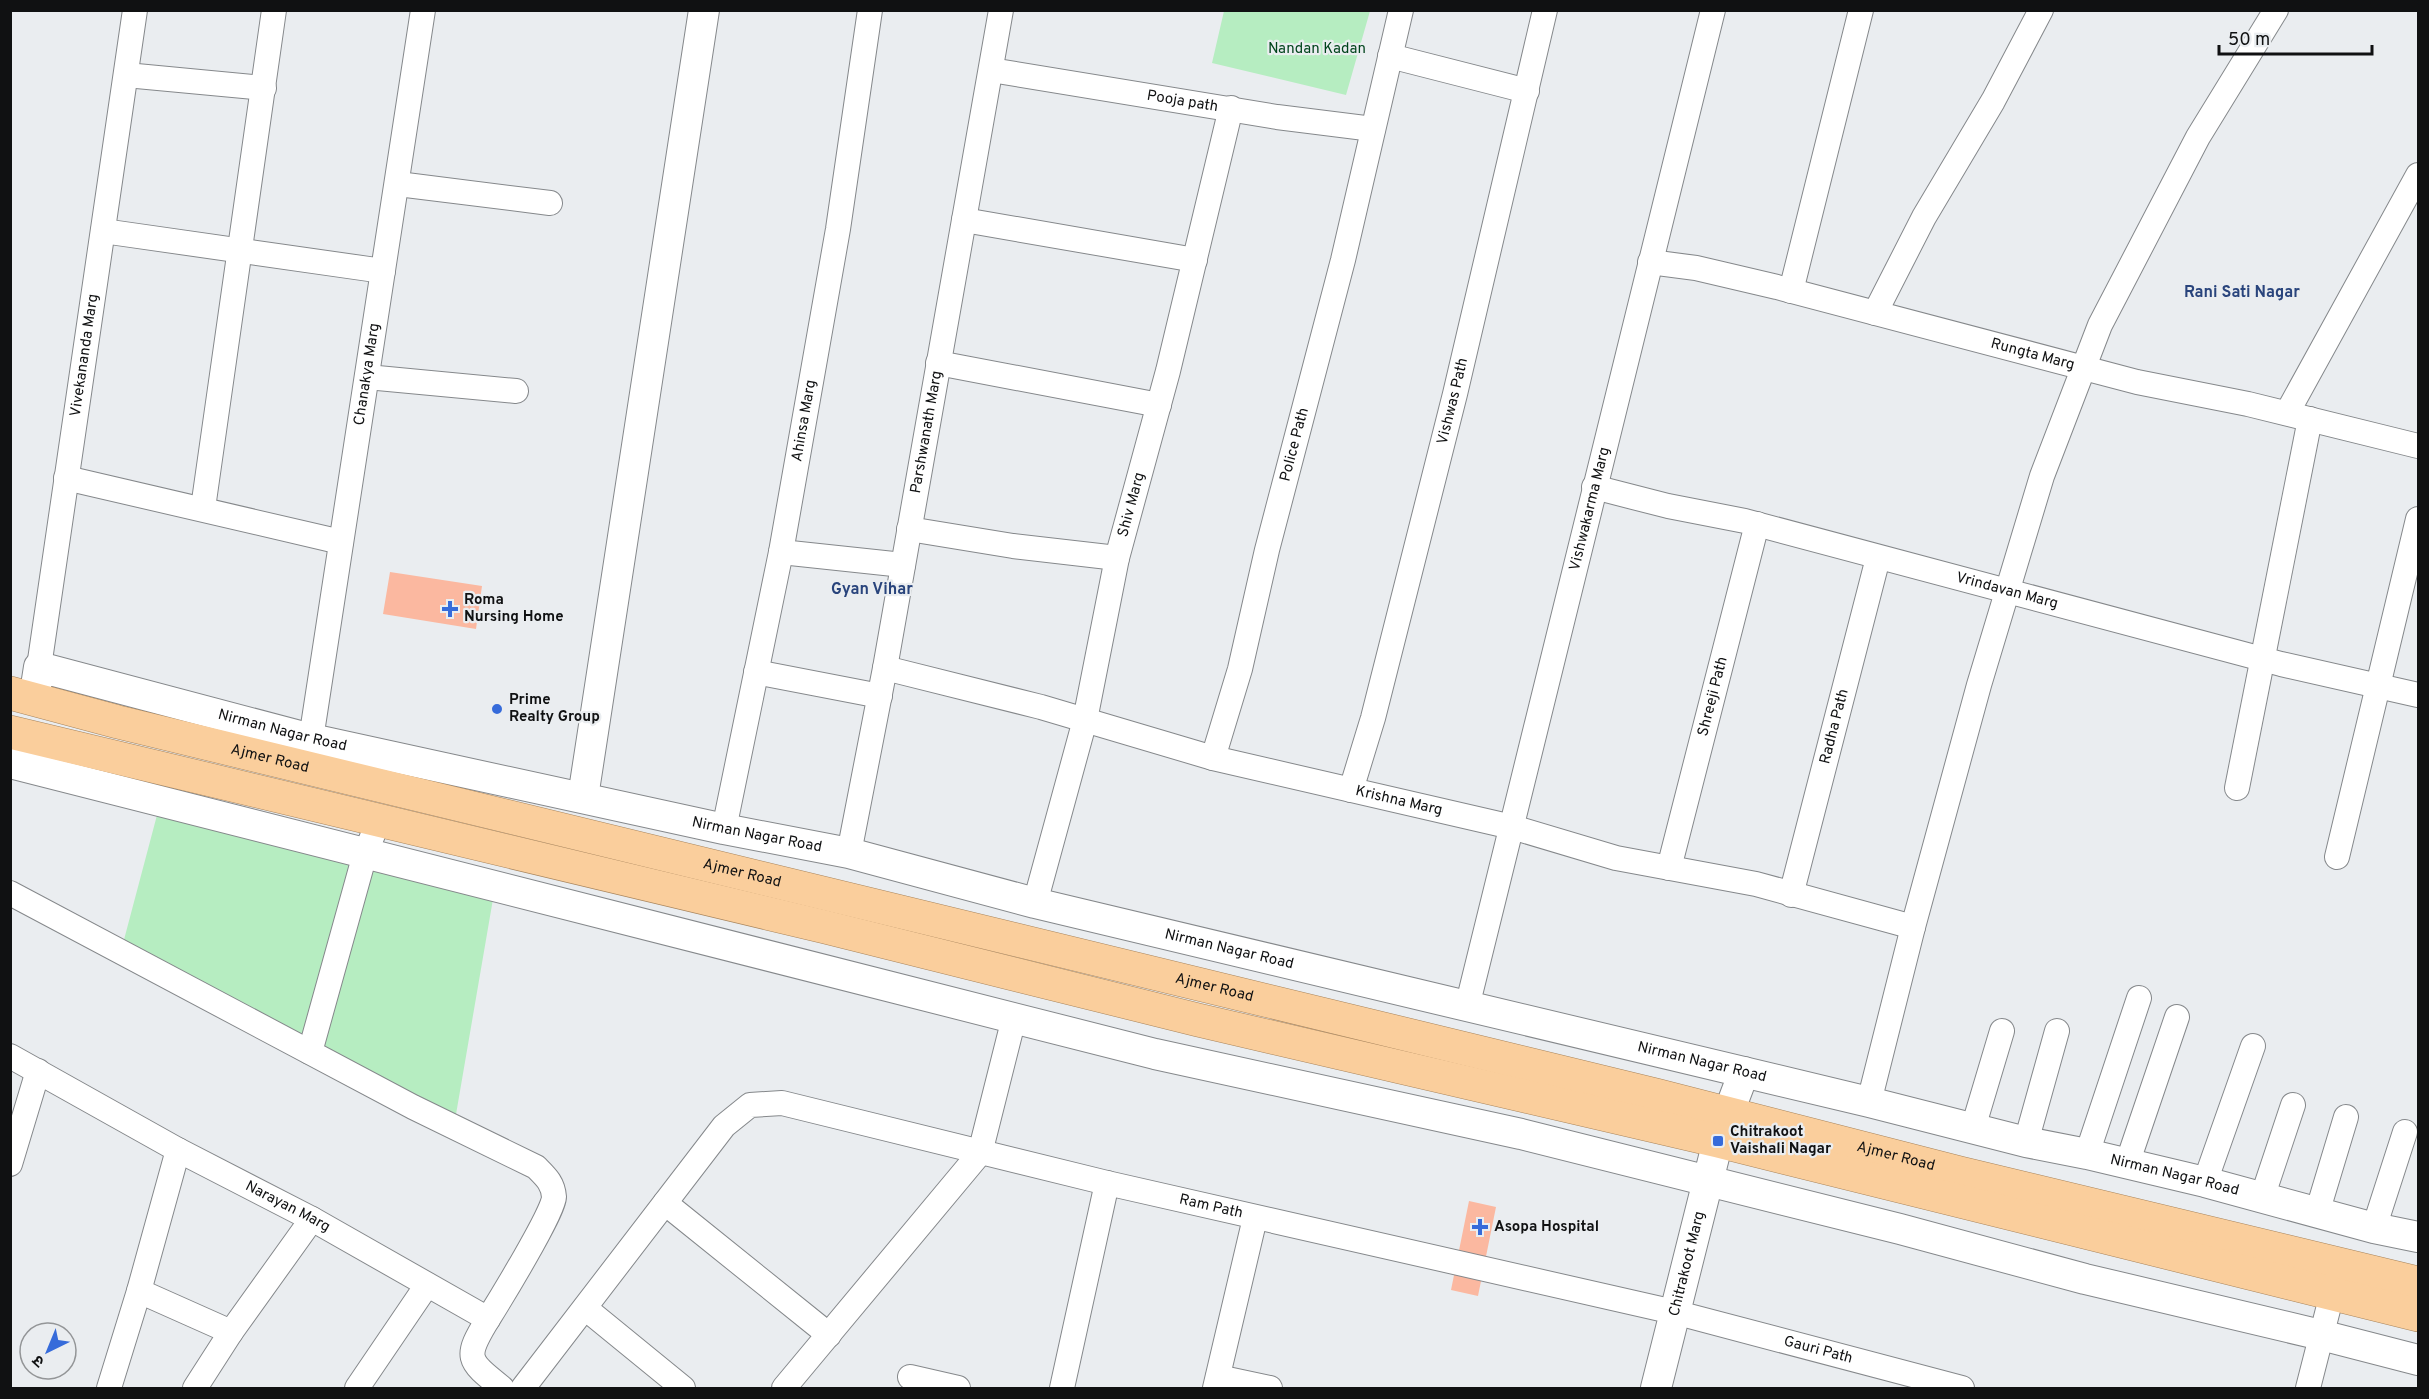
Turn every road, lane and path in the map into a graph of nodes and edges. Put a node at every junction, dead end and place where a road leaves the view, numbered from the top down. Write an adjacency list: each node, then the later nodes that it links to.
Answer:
1 (135, 10): 15 (street, Vivekananda Marg)
2 (274, 10): 16 (street)
3 (423, 10): 21 (street, Chanakya Marg)
4 (704, 10): 65 (street)
5 (870, 10): 46 (street, Ahinsa Marg)
6 (1001, 10): 14 (street, Parshwanath Marg)
7 (1401, 10): 13 (street, Police Path)
8 (1545, 10): 17 (street, Vishwas Path)
9 (1713, 10): 27 (street, Vishwakarma Marg)
10 (1861, 10): 29 (street)
11 (2041, 10): 30 (street)
12 (2276, 10): 32 (street)
13 (1390, 56): 17 (street); 19 (street, Police Path)
14 (991, 70): 18 (street, Pooja path); 23 (street, Parshwanath Marg)
15 (126, 75): 16 (street); 24 (street, Vivekananda Marg)
16 (264, 88): 25 (street)
17 (1527, 91): 64 (street, Vishwas Path)
18 (1231, 108): 19 (street, Pooja path); 26 (street, Shiv Marg)
19 (1373, 129): 61 (street, Police Path)
20 (2418, 175): 36 (street)
21 (398, 184): 22 (street); 28 (street, Chanakya Marg)
22 (550, 203)
23 (964, 220): 26 (street); 31 (street, Parshwanath Marg)
24 (103, 231): 25 (street); 39 (street, Vivekananda Marg)
25 (241, 251): 28 (street); 41 (street)
26 (1195, 260): 35 (street, Shiv Marg)
27 (1650, 262): 29 (street, Rungta Marg); 40 (street, Vishwakarma Marg)
28 (383, 272): 33 (street, Chanakya Marg)
29 (1791, 291): 30 (street, Rungta Marg)
30 (1875, 313): 32 (street, Rungta Marg)
31 (938, 363): 35 (street); 44 (street, Parshwanath Marg)
32 (2084, 367): 36 (street, Rungta Marg); 50 (street)
33 (367, 377): 34 (street); 45 (street, Chanakya Marg)
34 (516, 391)
35 (1159, 405): 47 (street, Shiv Marg)
36 (2287, 413): 37 (street, Rungta Marg)
37 (2310, 419): 38 (street, Rungta Marg); 51 (street)
38 (2418, 446)
39 (66, 478): 41 (street); 54 (street, Vivekananda Marg)
40 (1594, 487): 43 (street, Vrindavan Marg); 67 (street, Vishwakarma Marg)
41 (203, 508): 45 (street)
42 (2418, 519): 55 (street)
43 (1756, 524): 48 (street, Vrindavan Marg); 72 (street, Shreeji Path)
44 (909, 529): 47 (street); 49 (street, Parshwanath Marg)
45 (341, 542): 60 (street, Chanakya Marg)
46 (781, 552): 49 (street); 53 (street, Ahinsa Marg)
47 (1117, 558): 58 (street, Shiv Marg)
48 (1878, 558): 50 (street, Vrindavan Marg); 74 (street, Radha Path)
49 (903, 565): 52 (street, Parshwanath Marg)
50 (2008, 590): 51 (street, Vrindavan Marg); 76 (street)
51 (2261, 659): 55 (street, Vrindavan Marg); 63 (street)
52 (885, 669): 57 (street, Parshwanath Marg); 58 (street, Krishna Marg)
53 (756, 672): 57 (street); 68 (street, Ahinsa Marg)
54 (28, 686): 60 (street, Nirman Nagar Road); 91 (highway, Ajmer Road)
55 (2377, 686): 56 (street, Vrindavan Marg); 71 (street)
56 (2418, 695)
57 (880, 696): 69 (street, Parshwanath Marg)
58 (1085, 720): 61 (street, Krishna Marg); 75 (street, Shiv Marg)
59 (10, 732): 66 (highway, Ajmer Road)
60 (311, 739): 65 (street, Nirman Nagar Road)
61 (1213, 758): 64 (street, Krishna Marg)
62 (10, 763): 70 (street)
63 (2237, 788)
64 (1351, 790): 67 (street, Krishna Marg)
65 (583, 797): 68 (street, Nirman Nagar Road)
66 (379, 820): 70 (street); 91 (highway, Ajmer Road)
67 (1512, 828): 72 (street, Krishna Marg); 78 (street, Vishwakarma Marg)
68 (724, 829): 69 (street, Nirman Nagar Road)
69 (849, 853): 75 (street, Nirman Nagar Road)
70 (364, 854): 80 (street); 84 (street)
71 (2337, 857)
72 (1669, 868): 74 (street, Krishna Marg)
73 (10, 892): 84 (street)
74 (1791, 895): 76 (street, Krishna Marg)
75 (1035, 903): 78 (street, Nirman Nagar Road)
76 (1913, 927): 88 (street)
77 (2139, 998): 98 (street)
78 (1467, 1007): 87 (street, Nirman Nagar Road)
79 (2177, 1017): 100 (street)
80 (1014, 1018): 97 (street); 101 (street)
81 (2002, 1031): 92 (street)
82 (2057, 1031): 94 (street)
83 (2253, 1046): 102 (street)
84 (310, 1052): 118 (street)
85 (10, 1056): 86 (street, Narayan Marg)
86 (38, 1071): 96 (street, Narayan Marg); 99 (street)
87 (1744, 1072): 88 (street, Nirman Nagar Road); 91 (street, Chitrakoot Marg)
88 (1869, 1102): 92 (street, Nirman Nagar Road); 95 (street)
89 (2293, 1105): 104 (street)
90 (2346, 1117): 106 (street)
91 (1723, 1127): 95 (highway, Ajmer Road); 101 (street, Chitrakoot Marg); 114 (highway, Ajmer Road)
92 (1973, 1128): 94 (street, Nirman Nagar Road)
93 (2404, 1132): 109 (street)
94 (2026, 1142): 98 (street, Nirman Nagar Road)
95 (1858, 1146): 111 (highway, Ajmer Road)
96 (178, 1150): 108 (street, Narayan Marg); 113 (street)
97 (980, 1153): 103 (street, Ram Path); 105 (street, Ram Path); 120 (street)
98 (2087, 1154): 100 (street, Nirman Nagar Road)
99 (10, 1164)
100 (2127, 1164): 102 (street, Nirman Nagar Road)
101 (1708, 1181): 116 (street, Chitrakoot Marg); 121 (street)
102 (2205, 1182): 104 (street, Nirman Nagar Road)
103 (1107, 1183): 107 (street, Ram Path); 133 (street)
104 (2262, 1198): 106 (street, Nirman Nagar Road)
105 (665, 1203): 115 (street); 120 (street)
106 (2317, 1213): 109 (street, Nirman Nagar Road)
107 (1255, 1218): 116 (street, Ram Path); 124 (street)
108 (312, 1219): 112 (street, Narayan Marg); 119 (street)
109 (2374, 1228): 110 (street, Nirman Nagar Road)
110 (2418, 1237)
111 (2418, 1283)
112 (427, 1285): 118 (street, Narayan Marg); 127 (street)
113 (139, 1291): 119 (street); 125 (street)
114 (2332, 1294): 117 (highway, Ajmer Road); 121 (street)
115 (585, 1308): 129 (street); 130 (street)
116 (1674, 1312): 135 (street, Chitrakoot Marg); 136 (street, Gauri Path)
117 (2418, 1315)
118 (488, 1319): 128 (street)
119 (231, 1332): 126 (street)
120 (829, 1335): 131 (street)
121 (2321, 1335): 122 (street); 137 (street)
122 (2418, 1360)
123 (910, 1377): 132 (street)
124 (1217, 1383): 134 (street)
125 (109, 1389)
126 (195, 1389)
127 (357, 1389)
128 (502, 1389)
129 (523, 1389)
130 (683, 1389)
131 (784, 1389)
132 (958, 1389)
133 (1062, 1389)
134 (1270, 1389)
135 (1656, 1389)
136 (1962, 1389)
137 (2308, 1389)

